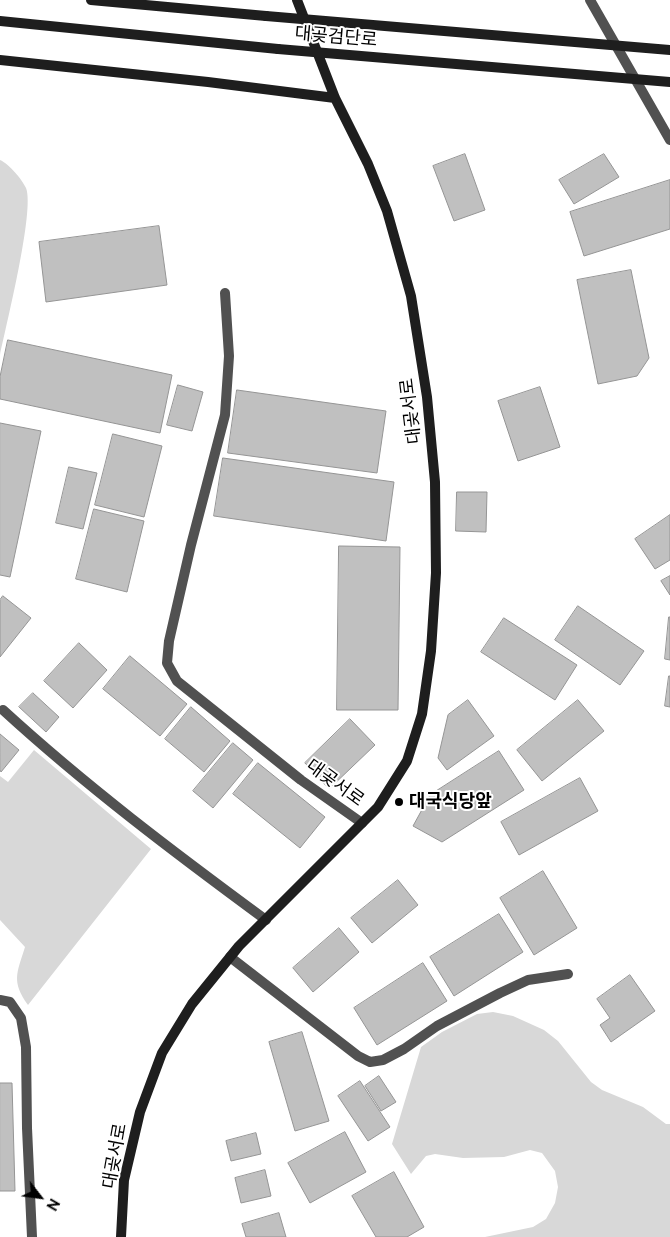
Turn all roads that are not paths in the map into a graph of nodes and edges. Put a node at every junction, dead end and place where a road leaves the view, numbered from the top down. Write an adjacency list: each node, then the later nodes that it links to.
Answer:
1 (91, 0): 5 (street, 대곶검단로, bridge)
2 (297, 0): 8 (street, 대곶서로)
3 (590, 0): 9 (lane)
4 (0, 21): 7 (street, 대곶검단로, bridge)
5 (670, 50)
6 (0, 60): 8 (street)
7 (670, 82)
8 (335, 98): 12 (street, 대곶서로)
9 (670, 140)
10 (224, 293): 12 (lane, 대곶서로)
11 (3, 710): 13 (lane)
12 (362, 823): 13 (street, 대곶서로)
13 (266, 920): 14 (street, 대곶서로)
14 (230, 957): 15 (lane); 18 (street, 대곶서로)
15 (568, 974)
16 (0, 1000): 17 (lane)
17 (32, 1237)
18 (121, 1237)

